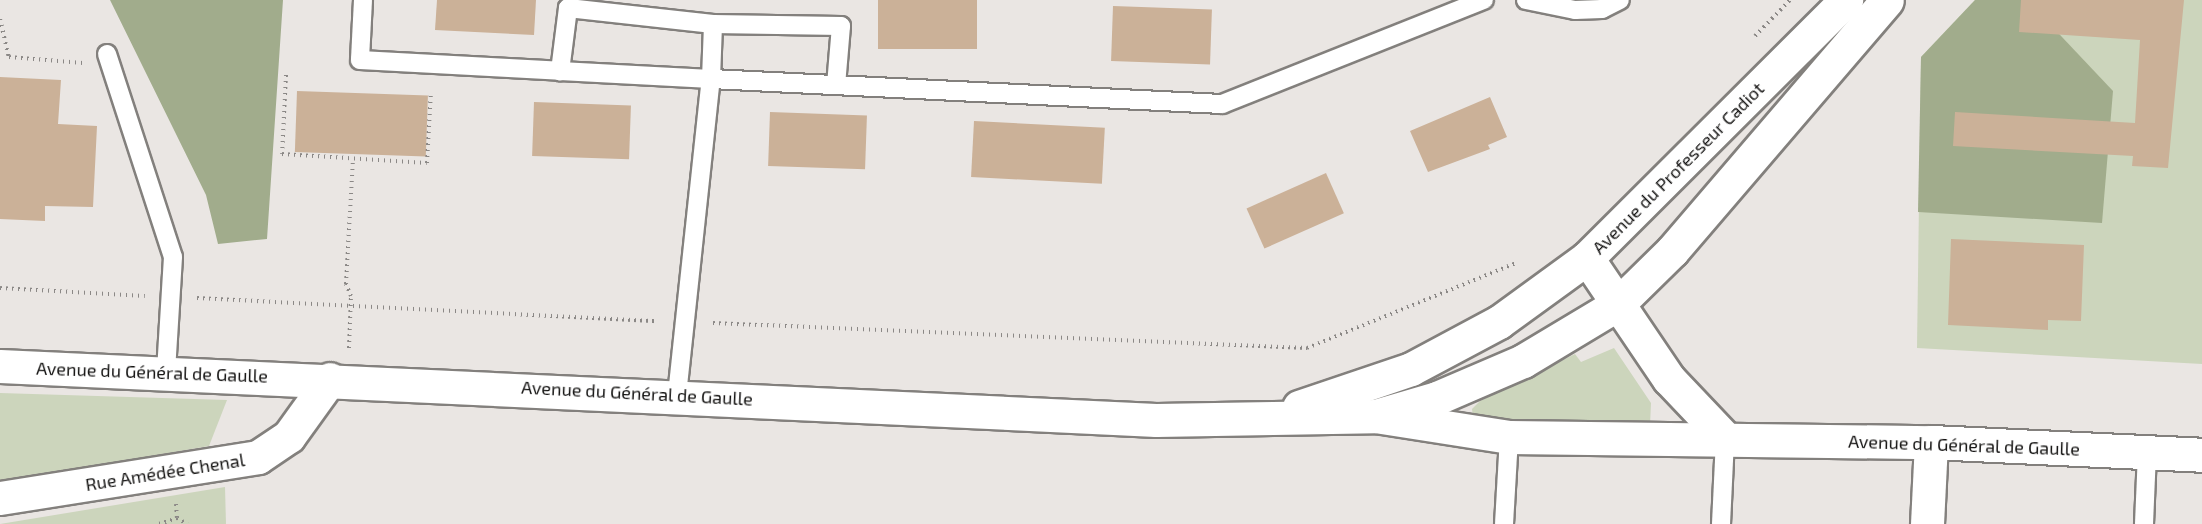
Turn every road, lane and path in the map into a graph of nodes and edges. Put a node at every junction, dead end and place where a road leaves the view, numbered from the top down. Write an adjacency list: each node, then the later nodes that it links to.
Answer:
1 (363, 0): 10 (lane)
2 (1484, 0): 14 (lane)
3 (1526, 0): 4 (lane)
4 (1620, 0)
5 (1846, 0): 16 (main road, Avenue du Professeur Cadiot)
6 (1887, 0): 20 (main road)
7 (0, 19): 9 (path)
8 (713, 24): 11 (lane); 13 (lane); 14 (lane)
9 (109, 60): 19 (lane)
10 (435, 64): 11 (lane); 15 (path)
11 (560, 71): 13 (lane)
12 (286, 75): 15 (path)
13 (711, 79): 14 (lane); 22 (lane)
14 (836, 86)
15 (353, 158): 21 (path)
16 (1587, 258): 20 (main road); 23 (main road, Avenue du Professeur Cadiot)
17 (1522, 261): 22 (path)
18 (0, 288): 19 (path)
19 (173, 297): 21 (path); 26 (lane)
20 (1618, 304): 30 (main road, Avenue du Général de Gaulle); 32 (main road)
21 (351, 305): 22 (path); 24 (path)
22 (685, 322): 28 (lane)
23 (1499, 322): 29 (main road, Avenue du Général de Gaulle)
24 (350, 335)
25 (0, 366): 26 (main road, Avenue du Général de Gaulle)
26 (166, 372): 27 (main road, Avenue du Général de Gaulle)
27 (330, 379): 28 (main road, Avenue du Général de Gaulle); 36 (main road, Rue Amédée Chenal)
28 (677, 395): 29 (main road, Avenue du Général de Gaulle)
29 (1274, 415): 30 (main road, Avenue du Général de Gaulle)
30 (1375, 416): 31 (main road, Avenue du Général de Gaulle)
31 (1509, 437): 32 (main road, Avenue du Général de Gaulle); 39 (lane)
32 (1725, 438): 33 (main road, Avenue du Général de Gaulle); 40 (lane)
33 (1931, 442): 34 (main road, Avenue du Général de Gaulle); 41 (main road)
34 (2147, 452): 35 (main road, Avenue du Général de Gaulle); 42 (lane)
35 (2202, 454)
36 (0, 498)
37 (159, 524): 38 (path)
38 (187, 524)
39 (1504, 524)
40 (1720, 524)
41 (1927, 524)
42 (2144, 524)

